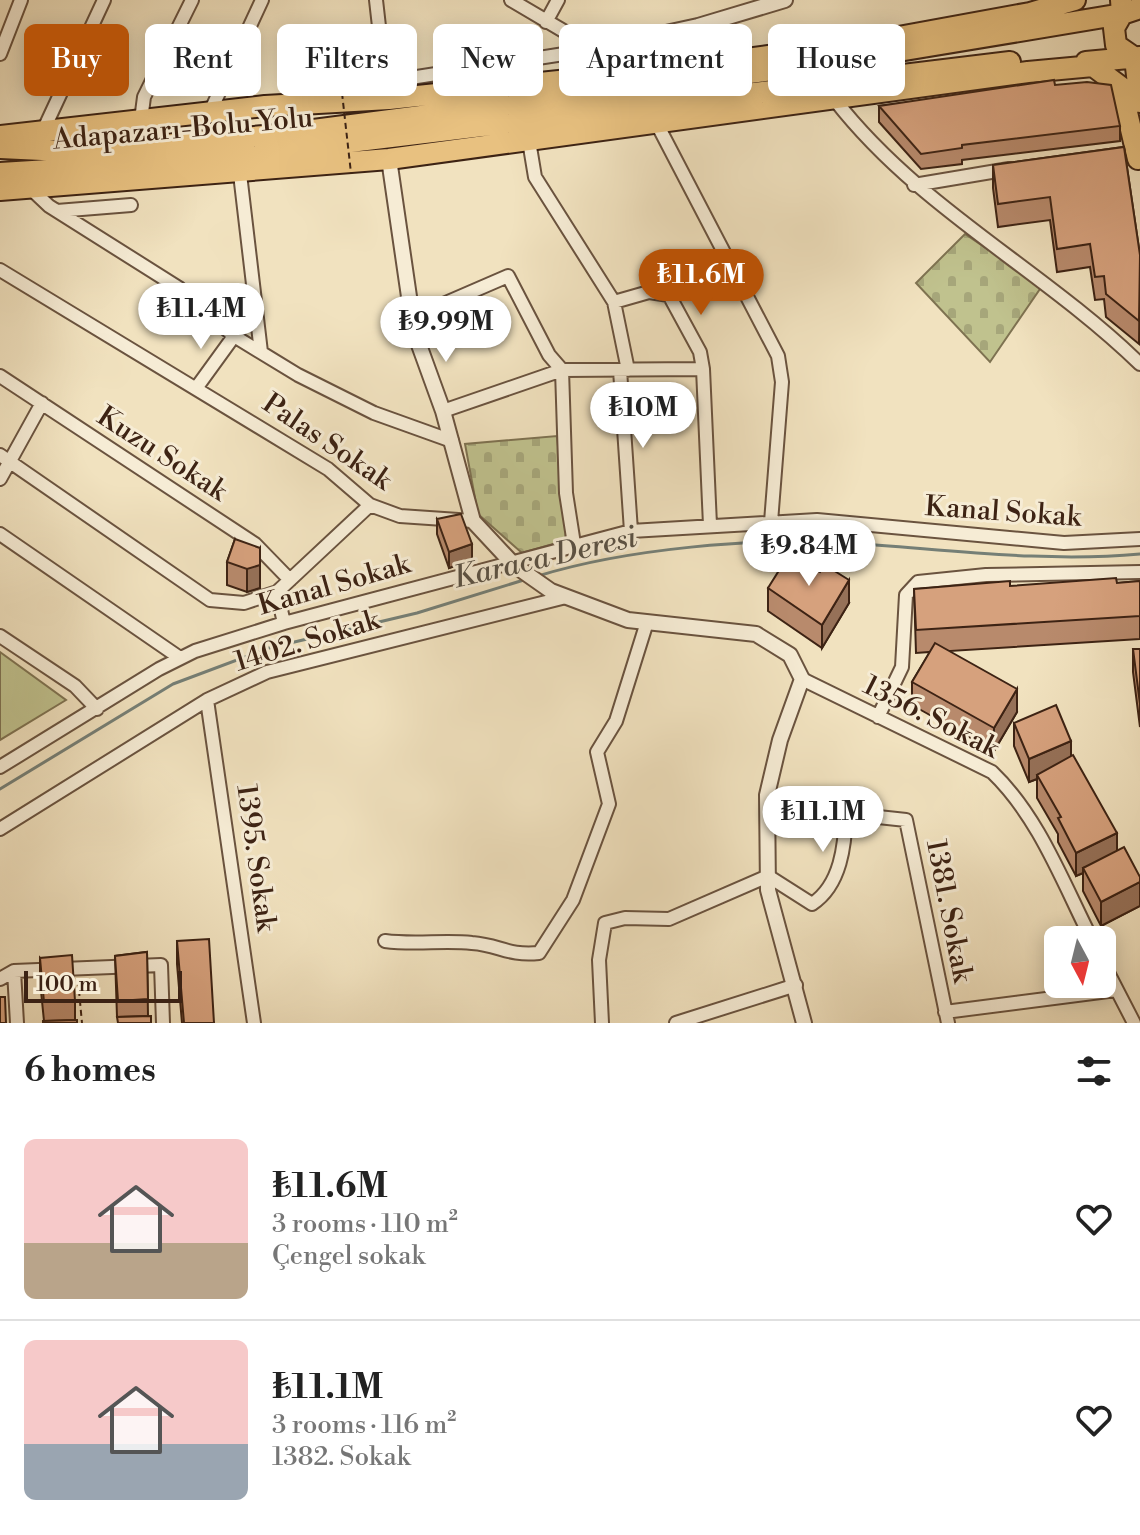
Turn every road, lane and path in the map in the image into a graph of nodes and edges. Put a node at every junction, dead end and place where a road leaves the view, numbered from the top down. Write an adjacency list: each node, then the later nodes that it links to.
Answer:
1 (21, 0): 16 (street)
2 (104, 0): 35 (street)
3 (192, 0): 33 (street)
4 (262, 0): 31 (street)
5 (376, 0): 12 (street)
6 (511, 0): 11 (street)
7 (558, 0): 11 (street)
8 (785, 0): 13 (street)
9 (1075, 0): 18 (highway)
10 (1128, 7): 15 (highway); 19 (highway)
11 (546, 22): 14 (street)
12 (379, 24)
13 (705, 24)
14 (559, 29)
15 (905, 50)
16 (0, 54)
17 (559, 56): 23 (street)
18 (752, 57)
19 (1137, 58): 21 (highway, Adapazarı-Bolu Yolu); 30 (highway)
20 (768, 70): 38 (highway)
21 (905, 74)
22 (559, 80): 24 (highway)
23 (417, 84)
24 (417, 88)
25 (768, 91): 42 (highway, Adapazarı-Bolu Yolu)
26 (339, 96): 31 (highway)
27 (342, 96): 43 (path, bridge)
28 (801, 96): 32 (highway)
29 (835, 100): 32 (highway); 40 (highway); 45 (street)
30 (1140, 102)
31 (210, 112): 33 (highway)
32 (732, 114): 34 (highway)
33 (141, 120): 35 (highway)
34 (657, 124): 37 (highway); 68 (street)
35 (43, 131): 36 (highway)
36 (0, 136)
37 (529, 141): 39 (highway); 51 (street)
38 (0, 148)
39 (389, 159): 44 (highway); 52 (street)
40 (1134, 159)
41 (1027, 167): 45 (street)
42 (0, 173)
43 (351, 173)
44 (240, 174): 46 (highway); 54 (street)
45 (914, 185): 55 (street)
46 (31, 189): 47 (highway); 49 (street)
47 (0, 190)
48 (131, 205): 49 (street)
49 (57, 211): 53 (street)
50 (0, 270): 60 (street, Palas Sokak)
51 (614, 302): 56 (street); 58 (street)
52 (411, 318): 57 (street); 62 (street)
53 (234, 336): 54 (street); 60 (street)
54 (261, 352): 63 (street)
55 (1140, 364)
56 (703, 369): 58 (street); 69 (street)
57 (562, 370): 58 (street); 62 (street); 73 (street)
58 (624, 370): 70 (street)
59 (0, 376): 61 (street, Kuzu Sokak)
60 (197, 387): 66 (street, Palas Sokak)
61 (42, 403): 64 (street); 76 (street, Kuzu Sokak)
62 (443, 411): 63 (street)
63 (452, 441): 67 (street)
64 (6, 459): 65 (street); 77 (street)
65 (0, 479)
66 (370, 505): 67 (street, Palas Sokak); 76 (street)
67 (473, 521): 74 (street)
68 (771, 522): 69 (street, Kanal Sokak); 72 (street, Kanal Sokak)
69 (710, 525): 70 (street, Kanal Sokak)
70 (631, 531): 73 (street, Kanal Sokak)
71 (0, 534): 82 (street)
72 (1140, 539)
73 (574, 544): 74 (street, Kanal Sokak)
74 (513, 563): 78 (street); 80 (street, Kanal Sokak)
75 (1140, 572): 86 (street)
76 (290, 580): 77 (street)
77 (277, 592): 80 (street)
78 (566, 597): 79 (street); 84 (street, 1402. Sokak)
79 (647, 622): 83 (street); 93 (street)
80 (284, 623): 82 (street, Kanal Sokak)
81 (0, 636): 85 (street)
82 (180, 658): 85 (street, Kanal Sokak)
83 (802, 679): 86 (street, 1356. Sokak); 88 (street)
84 (207, 700): 90 (street, 1402. Sokak); 104 (street, 1395. Sokak)
85 (97, 709): 87 (street, Kanal Sokak)
86 (878, 717): 92 (street, 1356. Sokak)
87 (0, 767)
88 (767, 805): 89 (street); 91 (street)
89 (846, 813): 91 (street); 100 (street, 1381. Sokak)
90 (0, 829)
91 (768, 876): 97 (street); 105 (street)
92 (1085, 926)
93 (385, 941)
94 (77, 969): 95 (street); 102 (path); 103 (street)
95 (14, 971): 96 (street); 101 (street)
96 (0, 979)
97 (796, 985): 106 (street); 107 (street)
98 (1116, 990): 108 (street)
99 (1064, 998): 100 (street, 1381. Sokak)
100 (946, 1018)
101 (17, 1023)
102 (82, 1023)
103 (163, 1023)
104 (254, 1023)
105 (602, 1023)
106 (676, 1023)
107 (804, 1023)
108 (1134, 1023)

